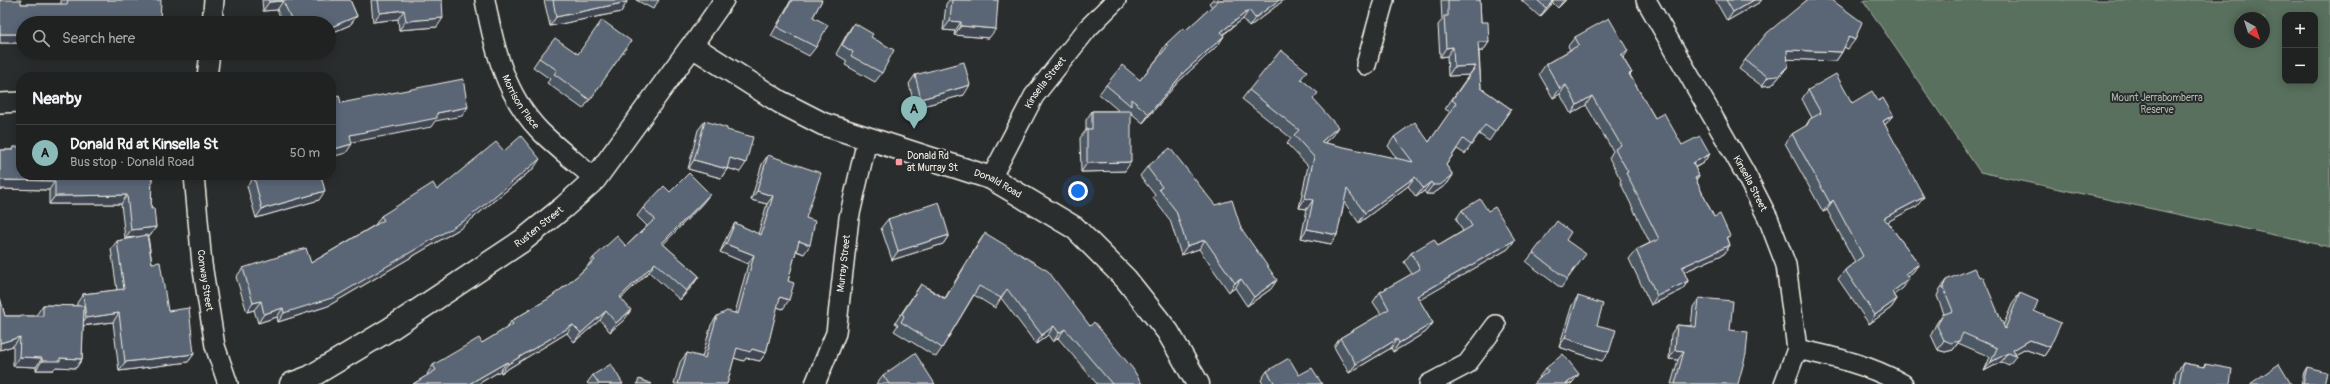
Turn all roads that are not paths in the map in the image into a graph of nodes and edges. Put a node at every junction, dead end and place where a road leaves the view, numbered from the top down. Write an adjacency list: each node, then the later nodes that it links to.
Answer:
1 (214, 0): 7 (street)
2 (485, 0): 16 (street, Morrison Place)
3 (724, 0): 8 (street, Rusten Street)
4 (1116, 0): 15 (street, Kinsella Street)
5 (1384, 0): 10 (street)
6 (1646, 0): 19 (street, Kinsella Street)
7 (213, 16)
8 (692, 46): 14 (street, Donald Road); 16 (street, Rusten Street)
9 (209, 60): 11 (street)
10 (1366, 65)
11 (208, 72)
12 (16, 102): 13 (street)
13 (0, 103)
14 (867, 140): 15 (street, Donald Road); 22 (street, Murray Street)
15 (990, 178): 23 (street, Donald Road)
16 (595, 179): 21 (street, Rusten Street)
17 (194, 180): 20 (street, Conway Street)
18 (1496, 324): 24 (street)
19 (1797, 349): 25 (street, Kinsella Street); 26 (street)
20 (228, 384)
21 (291, 384)
22 (815, 384)
23 (1198, 384)
24 (1429, 384)
25 (1784, 384)
26 (1903, 384)

